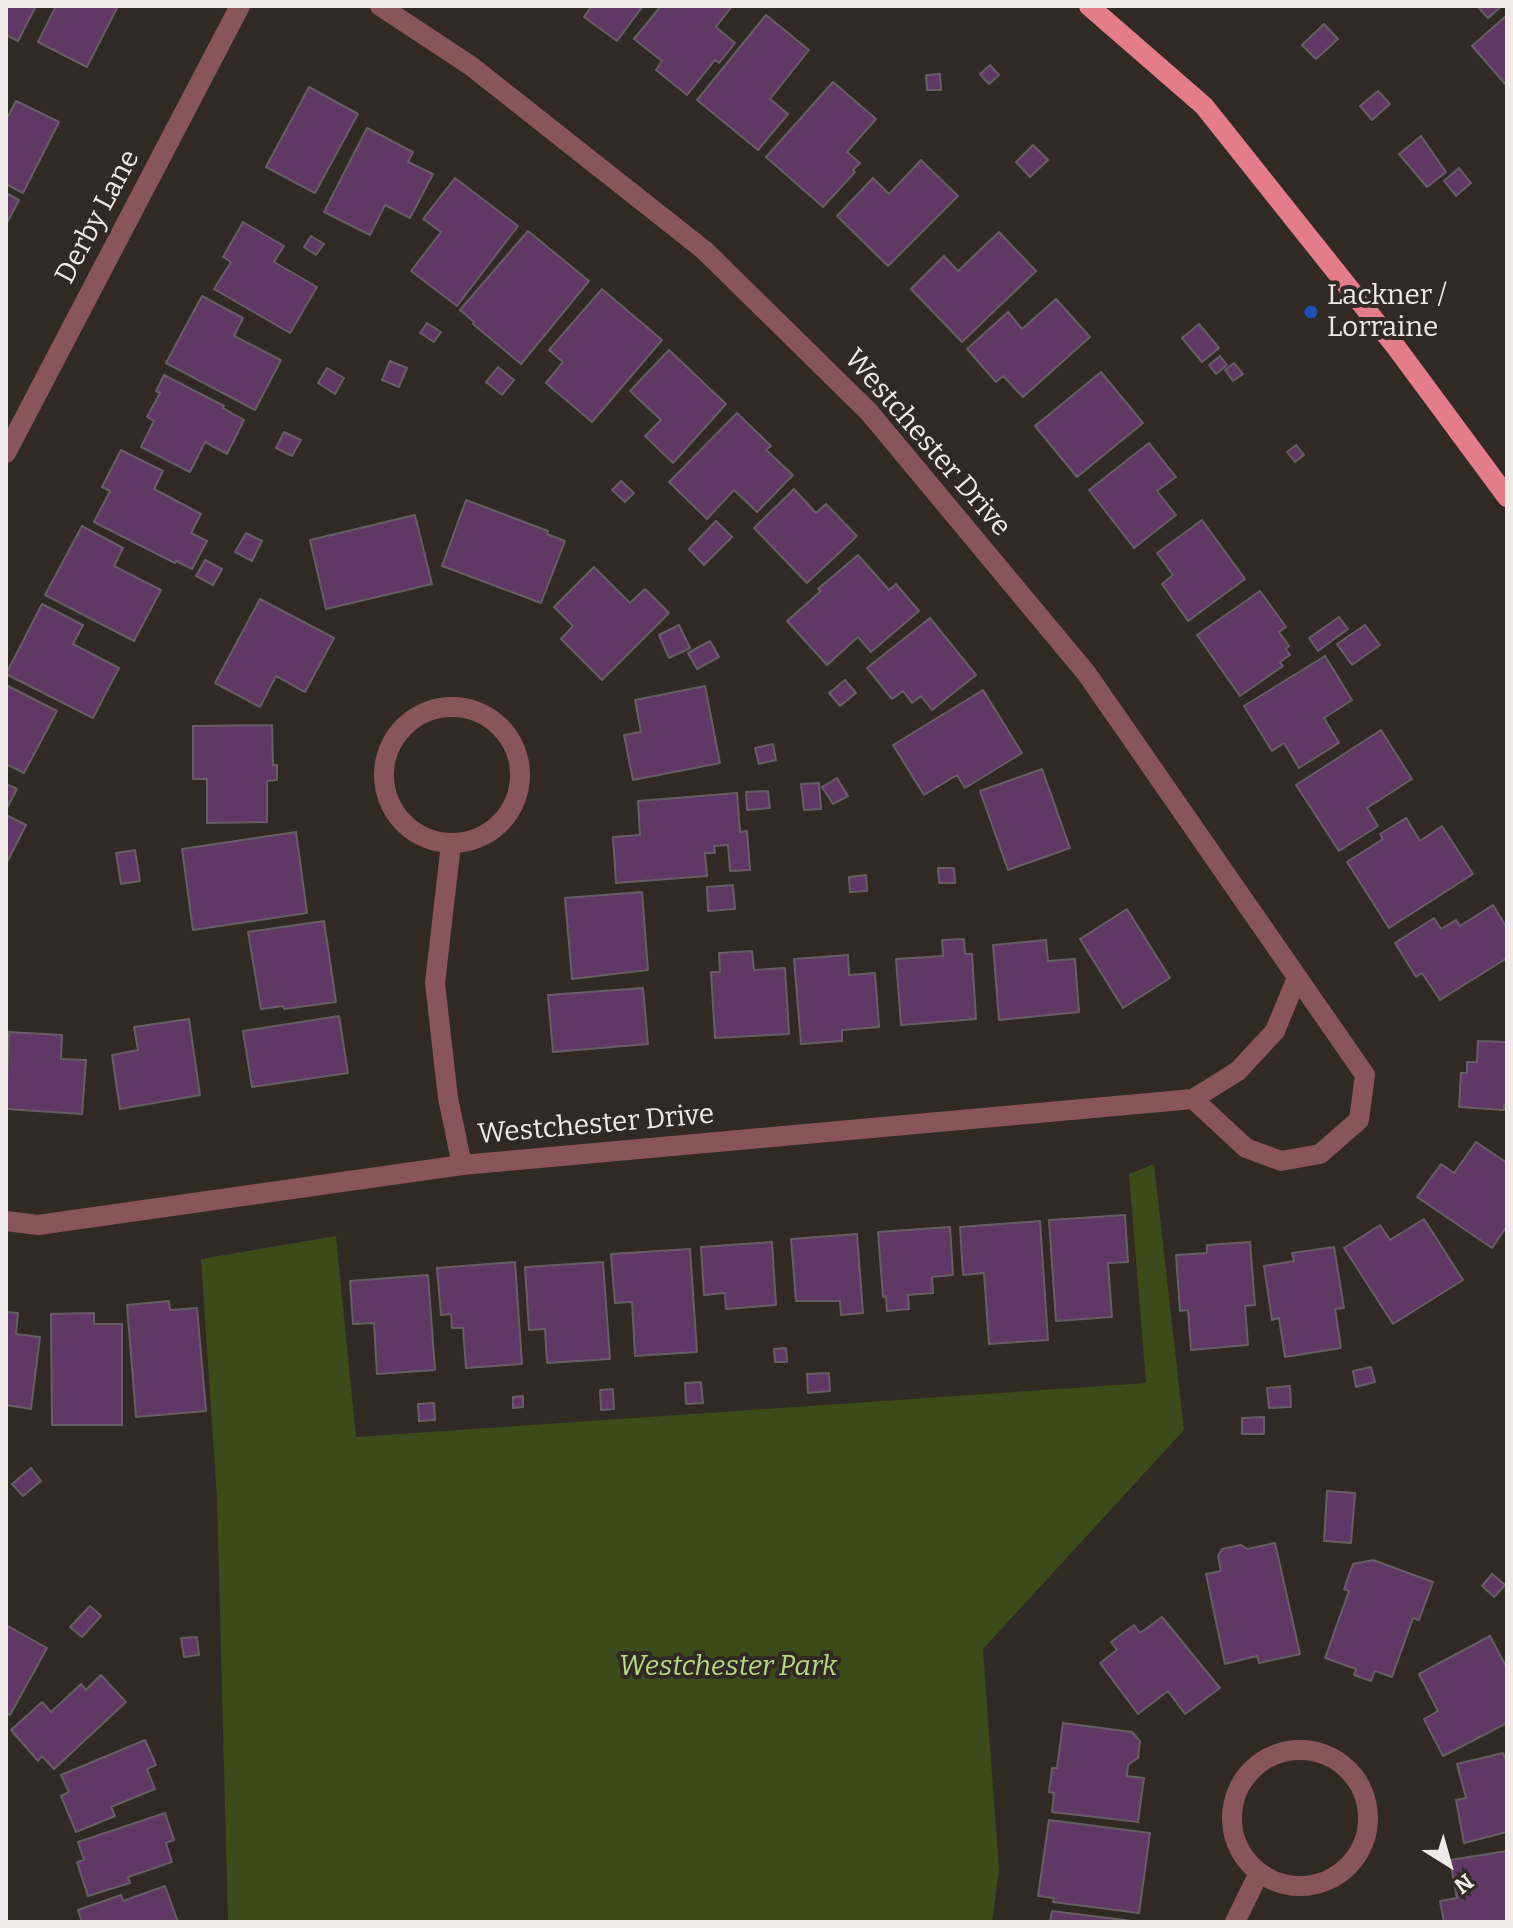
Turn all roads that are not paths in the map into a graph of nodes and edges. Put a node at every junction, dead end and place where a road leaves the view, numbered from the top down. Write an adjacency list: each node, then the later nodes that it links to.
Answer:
1 (240, 6): 4 (street, Derby Lane)
2 (380, 6): 7 (street, Westchester Drive)
3 (1098, 9): 5 (main road)
4 (6, 453)
5 (1507, 497)
6 (451, 844): 6 (street); 9 (street)
7 (1296, 980): 8 (street, Westchester Drive); 8 (street, Westchester Drive)
8 (1193, 1099): 9 (street, Westchester Drive)
9 (462, 1165): 10 (street, Westchester Drive)
10 (6, 1221)
11 (1259, 1873): 11 (street); 12 (street)
12 (1235, 1922)

